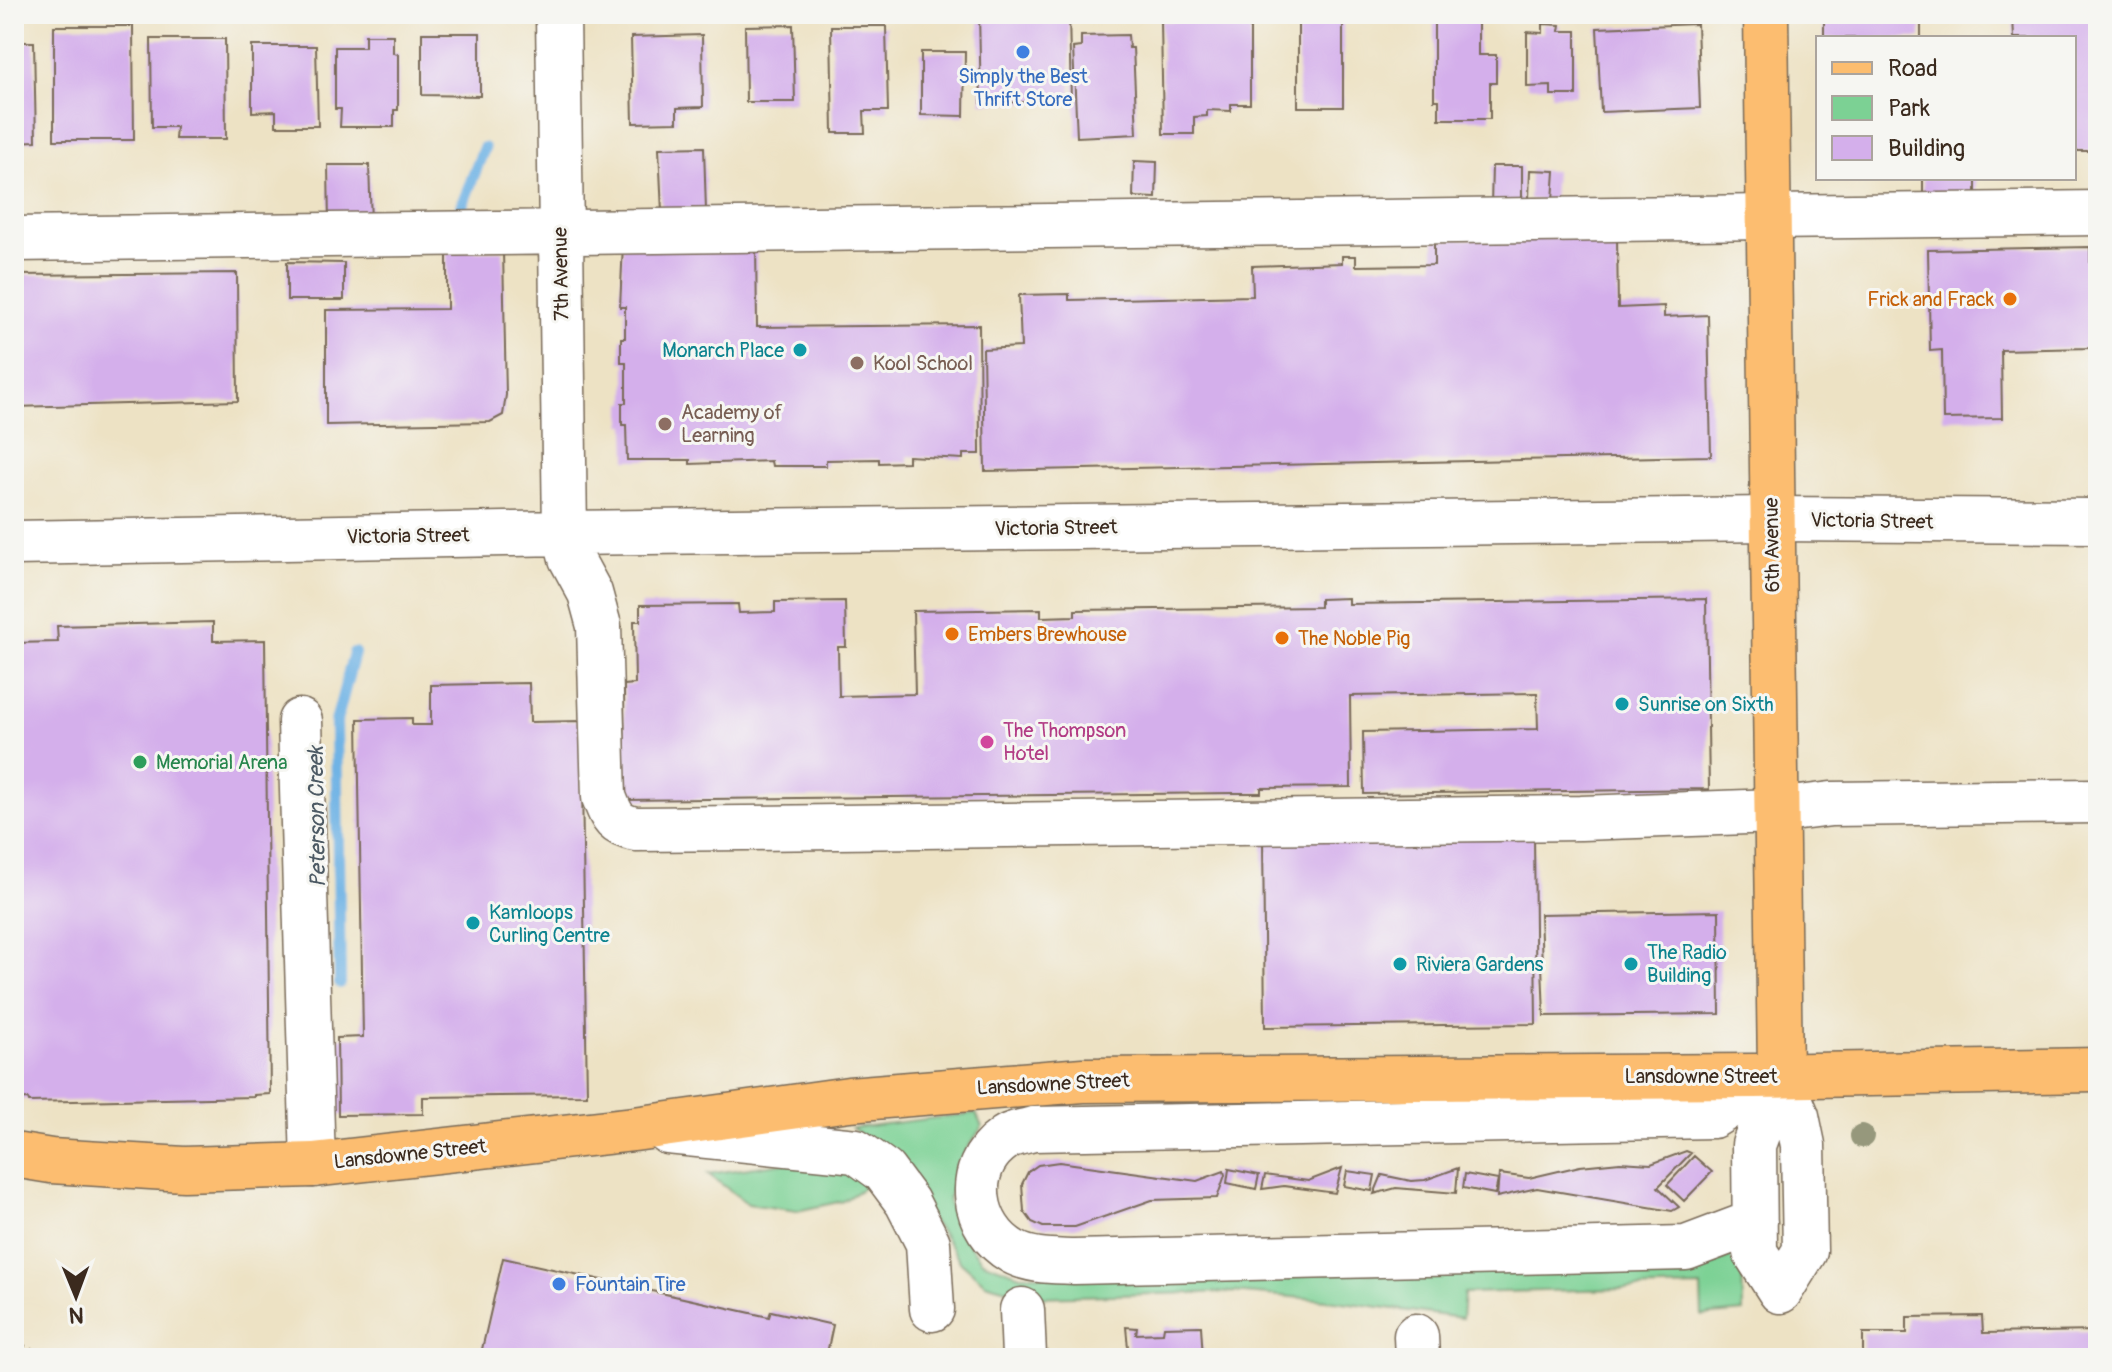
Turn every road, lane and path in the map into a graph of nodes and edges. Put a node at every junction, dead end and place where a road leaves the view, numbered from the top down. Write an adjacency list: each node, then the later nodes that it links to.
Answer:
1 (558, 14): 5 (street, 7th Avenue)
2 (1766, 14): 4 (main road, 6th Avenue)
3 (2098, 213): 4 (street)
4 (1768, 217): 5 (street); 7 (main road, 6th Avenue)
5 (561, 232): 6 (street); 9 (street, 7th Avenue)
6 (14, 239)
7 (1771, 519): 8 (street, Victoria Street); 9 (street, Victoria Street); 13 (main road, 6th Avenue)
8 (2098, 521)
9 (565, 533): 10 (street, Victoria Street); 13 (street, 7th Avenue)
10 (14, 543)
11 (300, 721): 18 (street)
12 (2098, 801): 13 (street)
13 (1775, 811): 15 (main road, 6th Avenue)
14 (2098, 1070): 15 (main road, Lansdowne Street)
15 (1780, 1075): 16 (main road, Lansdowne Street); 19 (street); 19 (street); 19 (street)
16 (634, 1129): 18 (main road, Lansdowne Street); 20 (street)
17 (14, 1155): 18 (main road, Lansdowne Street)
18 (313, 1165)
19 (1755, 1222)
20 (932, 1309)
21 (1022, 1310): 22 (street)
22 (1024, 1356)

